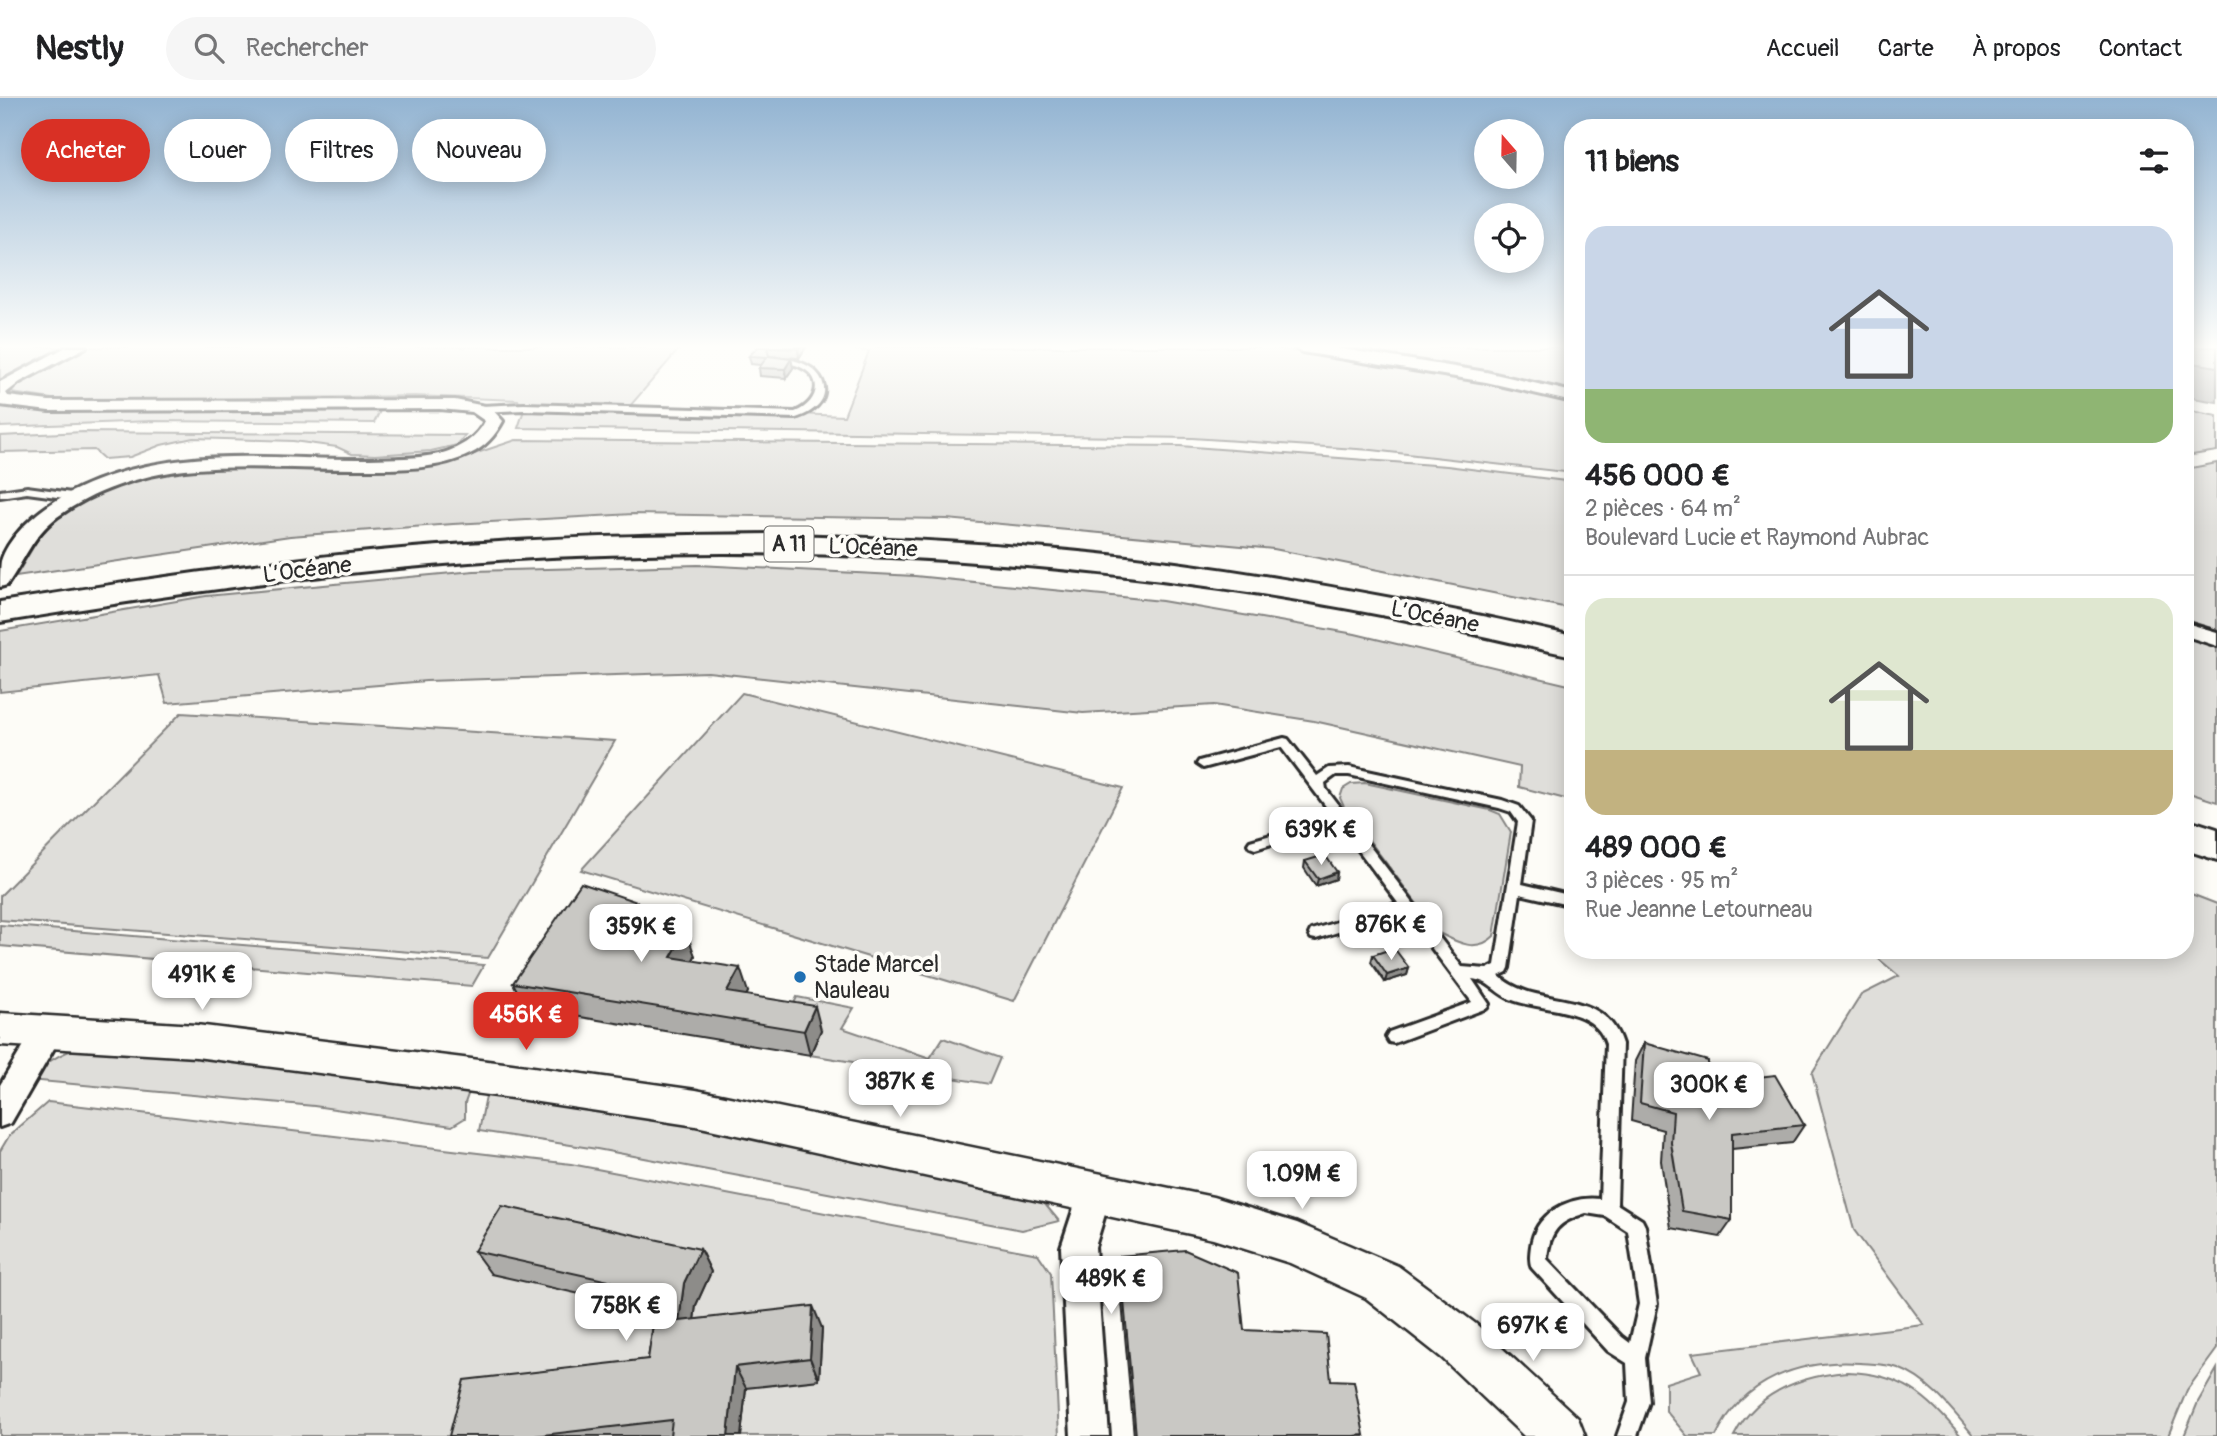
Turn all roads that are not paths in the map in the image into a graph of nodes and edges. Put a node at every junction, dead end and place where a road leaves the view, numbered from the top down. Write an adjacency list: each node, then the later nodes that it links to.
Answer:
1 (481, 409): 5 (street)
2 (607, 409): 3 (lane)
3 (809, 409)
4 (0, 494): 5 (lane)
5 (79, 497): 6 (street)
6 (4, 573)
7 (0, 594): 9 (highway, L’Océane / A 11)
8 (0, 612): 12 (highway, L’Océane / A 11)
9 (1564, 625)
10 (2194, 632): 11 (street)
11 (2217, 639)
12 (1564, 644)
13 (1203, 764): 14 (lane)
14 (1320, 790): 16 (lane); 21 (lane)
15 (2194, 814): 17 (highway)
16 (1342, 819): 19 (lane); 23 (lane)
17 (2217, 822)
18 (2194, 837): 20 (highway)
19 (1255, 844)
20 (2217, 845)
21 (1514, 887): 22 (lane); 26 (lane)
22 (1564, 899)
23 (1407, 905): 24 (lane); 25 (lane)
24 (1316, 934)
25 (1457, 972): 26 (lane); 29 (lane)
26 (1488, 975): 32 (lane)
27 (0, 1029): 28 (street)
28 (49, 1031): 30 (street); 31 (street)
29 (1394, 1037)
30 (0, 1113)
31 (1095, 1191): 34 (street); 35 (street)
32 (1608, 1208): 33 (lane); 33 (lane)
33 (1636, 1358): 36 (lane)
34 (1090, 1436)
35 (1560, 1436)
36 (1627, 1436)

